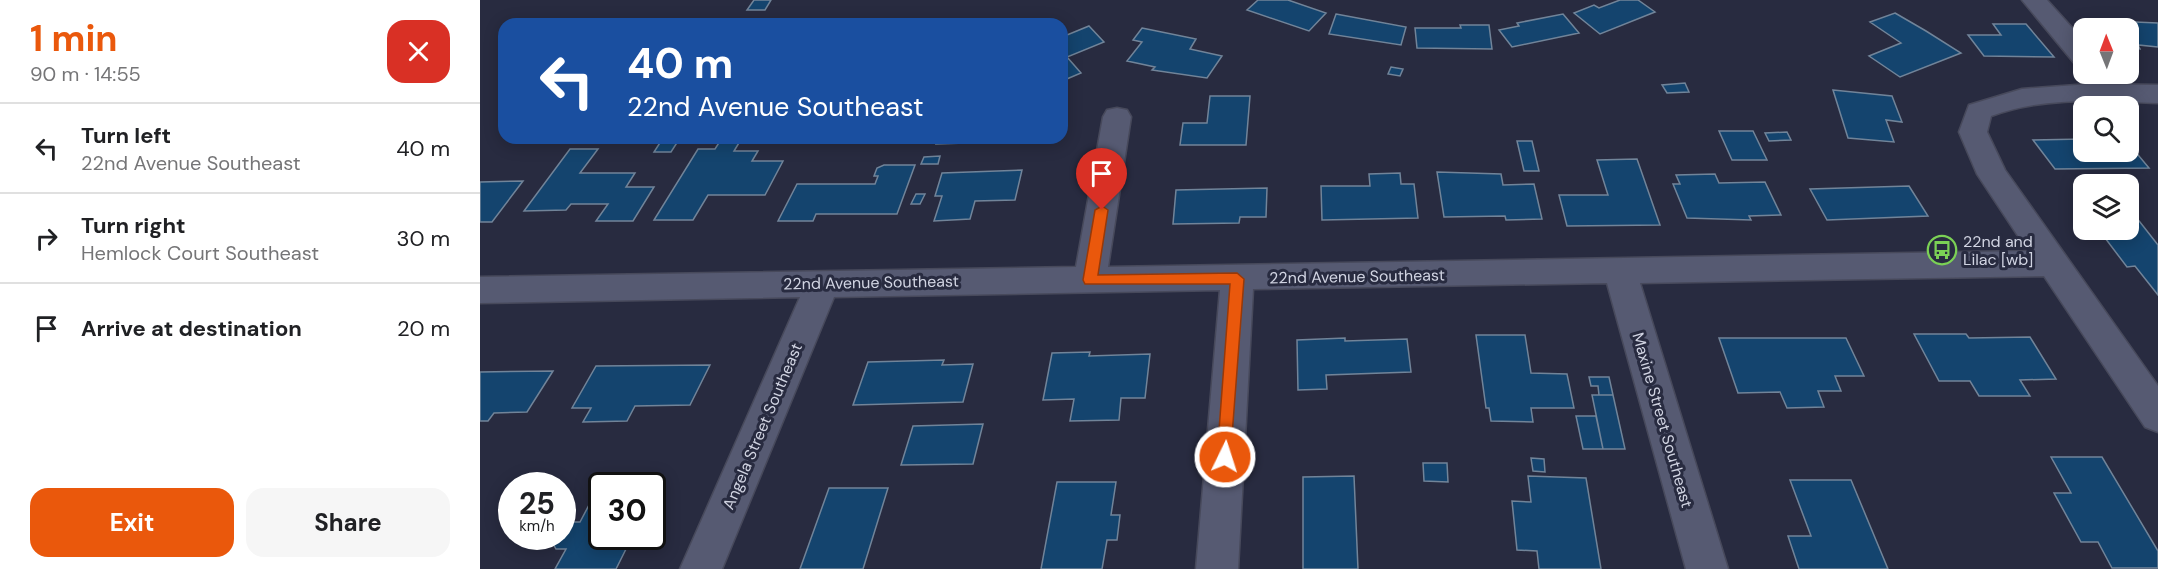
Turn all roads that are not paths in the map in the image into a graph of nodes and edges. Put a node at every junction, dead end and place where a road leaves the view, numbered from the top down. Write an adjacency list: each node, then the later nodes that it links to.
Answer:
1 (2034, 0): 2 (street)
2 (2073, 45)
3 (2102, 87): 4 (street); 6 (street)
4 (2158, 93)
5 (1117, 117): 9 (street)
6 (2054, 263): 7 (street, 22nd Avenue Southeast); 12 (street)
7 (1620, 271): 8 (street, 22nd Avenue Southeast); 15 (street, Maxine Street Southeast)
8 (1237, 279): 9 (street, 22nd Avenue Southeast); 14 (street)
9 (1090, 280): 10 (street, 22nd Avenue Southeast)
10 (823, 283): 11 (street, 22nd Avenue Southeast); 13 (street, Angela Street Southeast)
11 (480, 290)
12 (2158, 416)
13 (701, 569)
14 (1217, 569)
15 (1707, 569)

